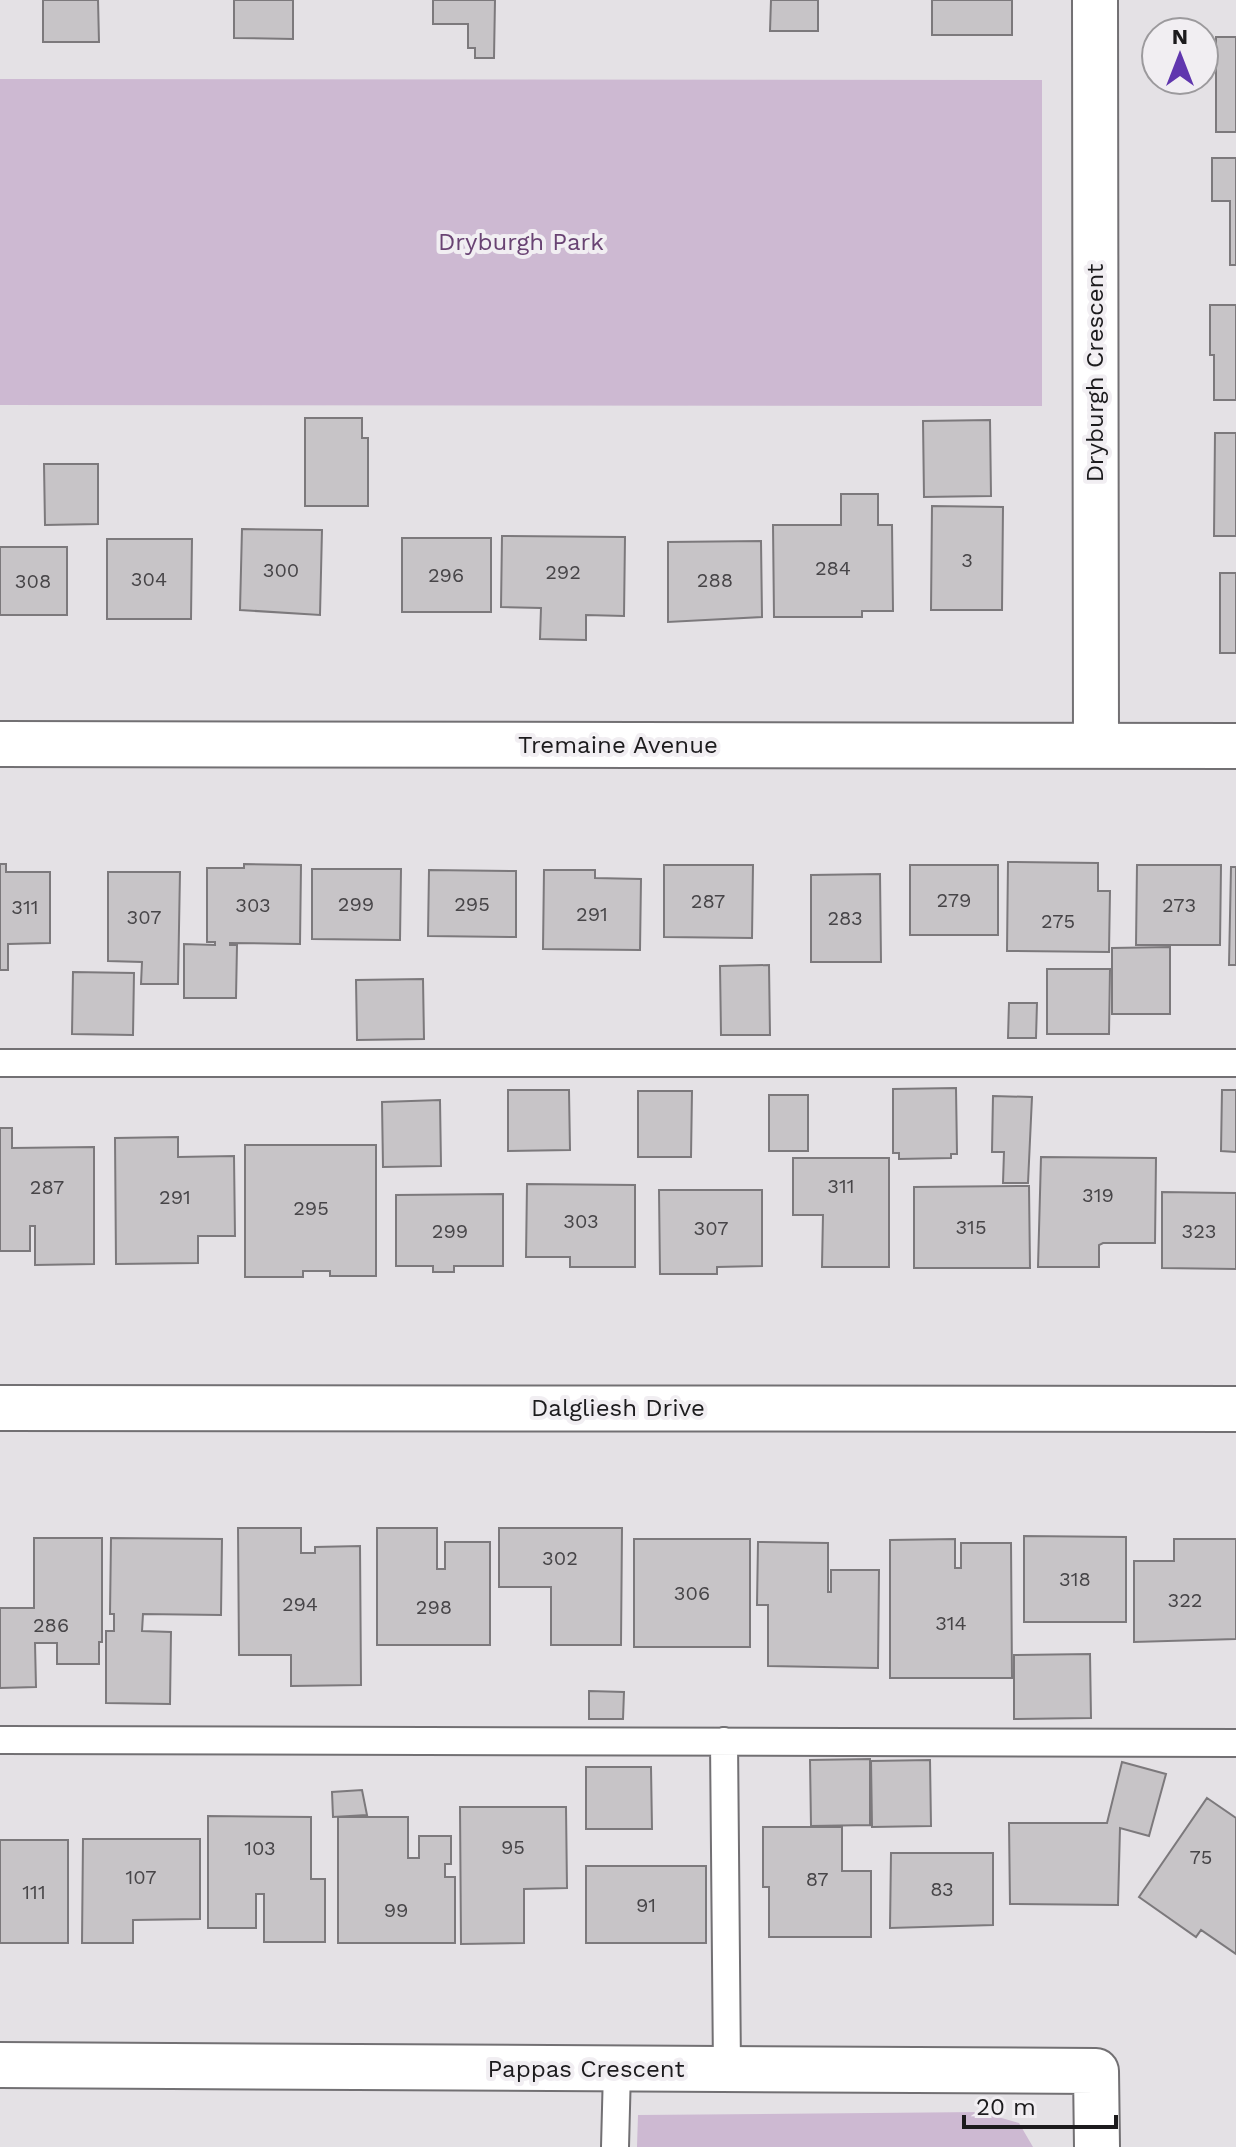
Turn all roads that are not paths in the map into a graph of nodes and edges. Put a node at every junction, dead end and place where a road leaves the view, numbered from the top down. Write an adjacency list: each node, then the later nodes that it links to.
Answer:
1 (1095, 0): 3 (street, Dryburgh Crescent)
2 (0, 744): 3 (street, Tremaine Avenue)
3 (1096, 746): 4 (street, Tremaine Avenue)
4 (1236, 746)
5 (0, 1063): 6 (lane)
6 (1236, 1063)
7 (0, 1408): 8 (street, Dalgliesh Drive)
8 (1236, 1409)
9 (0, 1740): 10 (lane)
10 (724, 1741): 11 (lane); 14 (lane)
11 (1236, 1743)
12 (0, 2065): 13 (street, Pappas Crescent)
13 (617, 2070): 14 (street, Pappas Crescent); 15 (lane)
14 (727, 2070): 16 (street, Pappas Crescent)
15 (615, 2147)
16 (1097, 2147)

